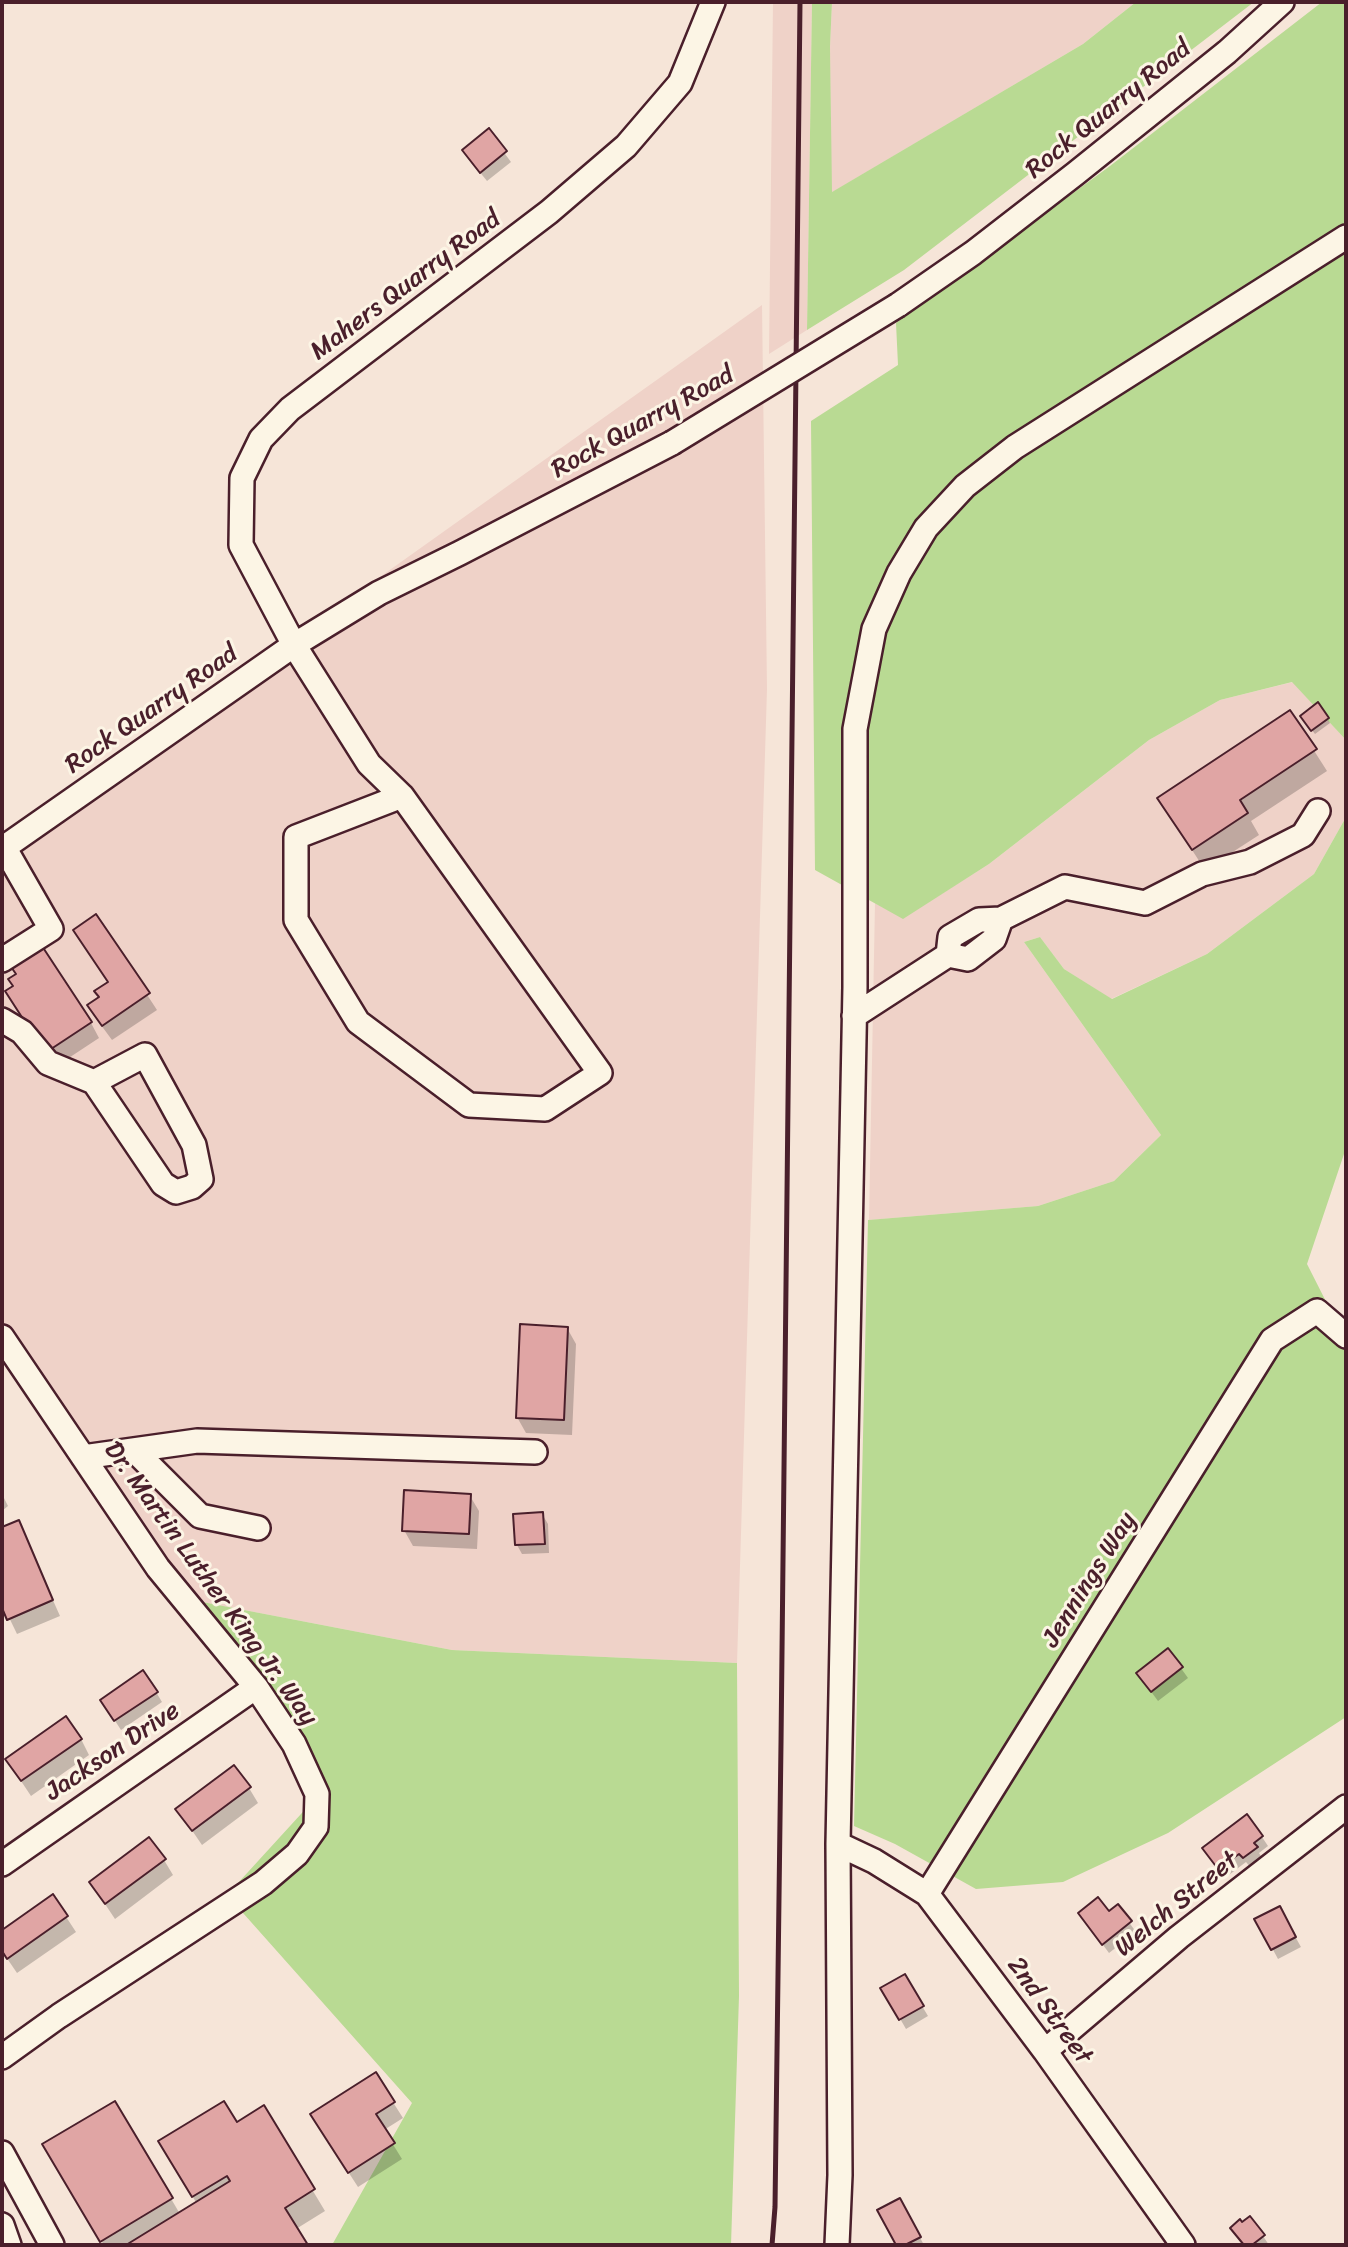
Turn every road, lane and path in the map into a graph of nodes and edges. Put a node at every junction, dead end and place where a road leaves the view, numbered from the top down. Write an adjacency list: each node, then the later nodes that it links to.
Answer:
1 (713, 2): 4 (street, Mahers Quarry Road)
2 (1282, 2): 4 (street, Rock Quarry Road, bridge)
3 (1346, 237): 9 (street)
4 (294, 645): 5 (street, Mahers Quarry Road); 7 (street, Rock Quarry Road)
5 (402, 796): 5 (street, Mahers Quarry Road)
6 (1318, 811): 9 (street)
7 (3, 848): 8 (street)
8 (2, 960)
9 (854, 1016): 20 (street)
10 (2, 1020): 11 (street)
11 (94, 1082): 11 (street)
12 (1336, 1321): 22 (street, Jennings Way)
13 (2, 1337): 16 (street, Dr. Martin Luther King Jr. Way)
14 (134, 1450): 15 (street); 16 (street); 17 (street)
15 (535, 1452)
16 (83, 1457): 18 (street, Dr. Martin Luther King Jr. Way)
17 (258, 1528)
18 (256, 1687): 21 (street, Jackson Drive); 24 (street, Dr. Martin Luther King Jr. Way)
19 (1346, 1807): 23 (street, Welch Street)
20 (838, 1844): 22 (street, 2nd Street); 27 (street)
21 (2, 1864)
22 (927, 1894): 23 (street, 2nd Street)
23 (1045, 2052): 28 (street, 2nd Street)
24 (2, 2057)
25 (2, 2153): 26 (street)
26 (52, 2245)
27 (837, 2245)
28 (1183, 2245)

